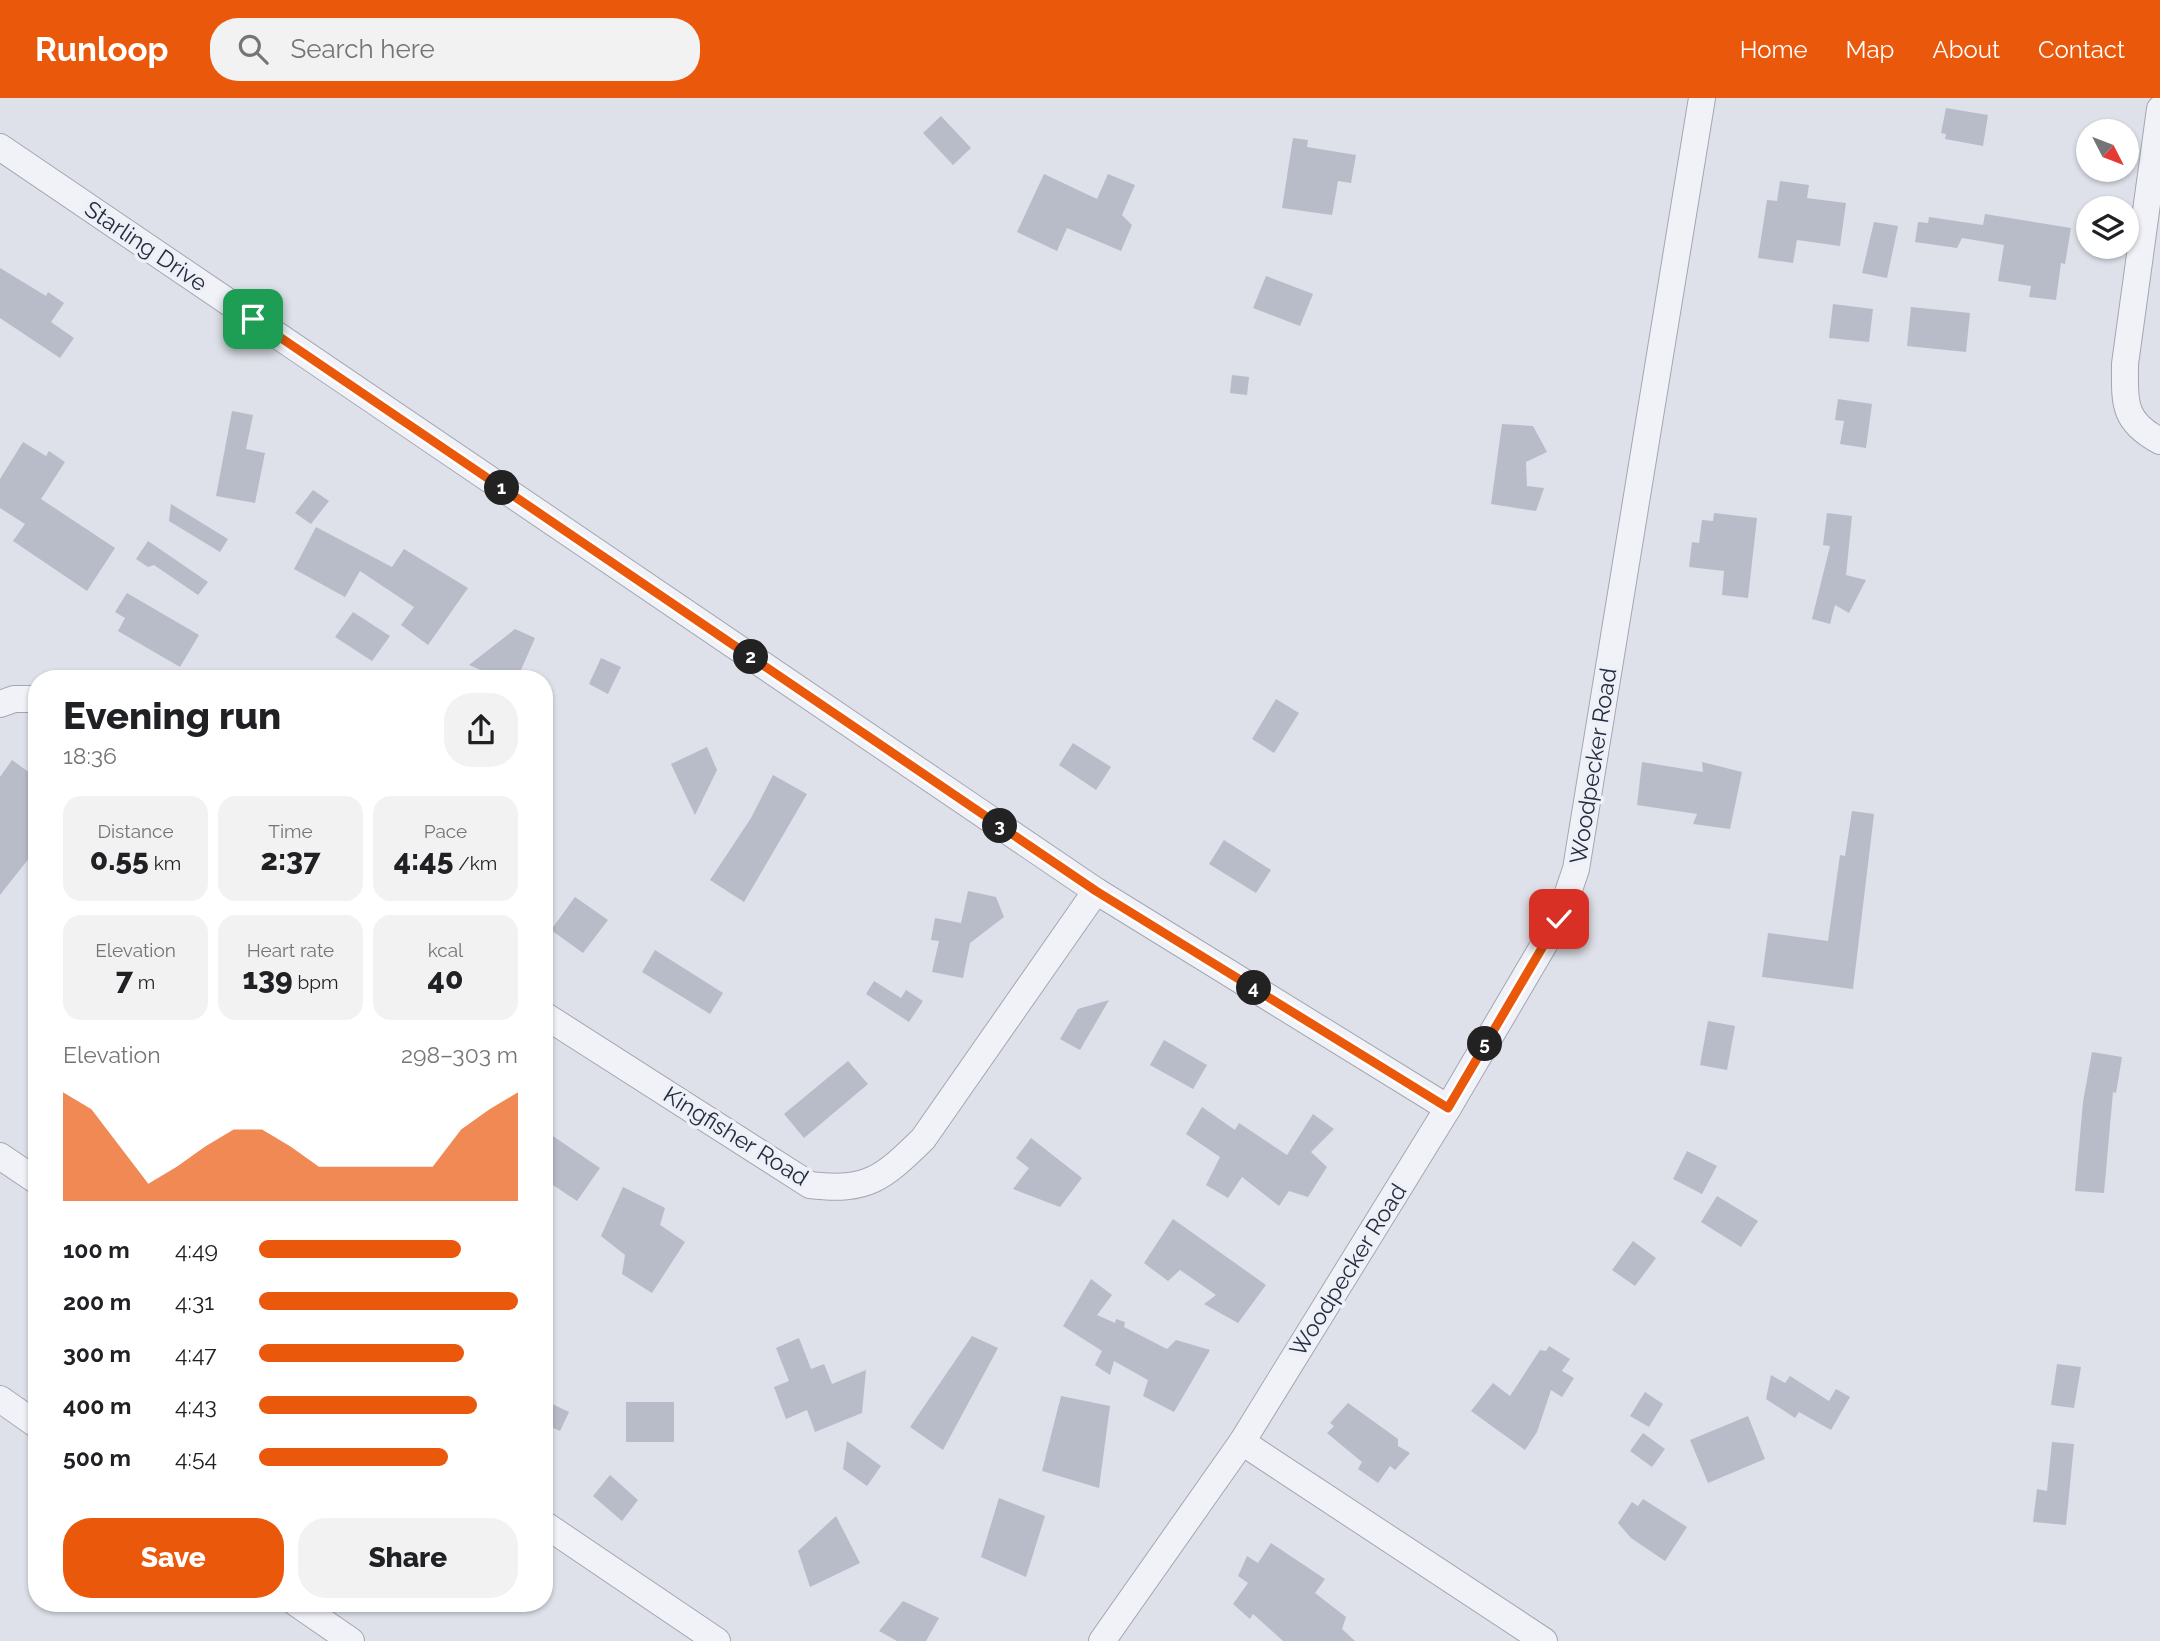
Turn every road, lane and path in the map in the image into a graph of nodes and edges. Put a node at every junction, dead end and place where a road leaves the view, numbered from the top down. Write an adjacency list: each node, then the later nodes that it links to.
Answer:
1 (1694, 99): 9 (street, Woodpecker Road)
2 (2160, 109): 4 (street)
3 (0, 147): 7 (street, Starling Drive)
4 (2160, 441)
5 (28, 699): 6 (street)
6 (0, 704)
7 (1096, 891): 8 (street, Kingfisher Road); 9 (street, Starling Drive)
8 (553, 1021)
9 (1448, 1108): 14 (street, Woodpecker Road)
10 (0, 1156): 11 (street)
11 (28, 1175)
12 (1, 1401): 13 (street)
13 (28, 1419)
14 (1242, 1442): 19 (street, Woodpecker Road); 20 (street)
15 (553, 1530): 18 (street)
16 (309, 1612): 17 (street)
17 (351, 1641)
18 (717, 1641)
19 (1102, 1641)
20 (1544, 1641)

